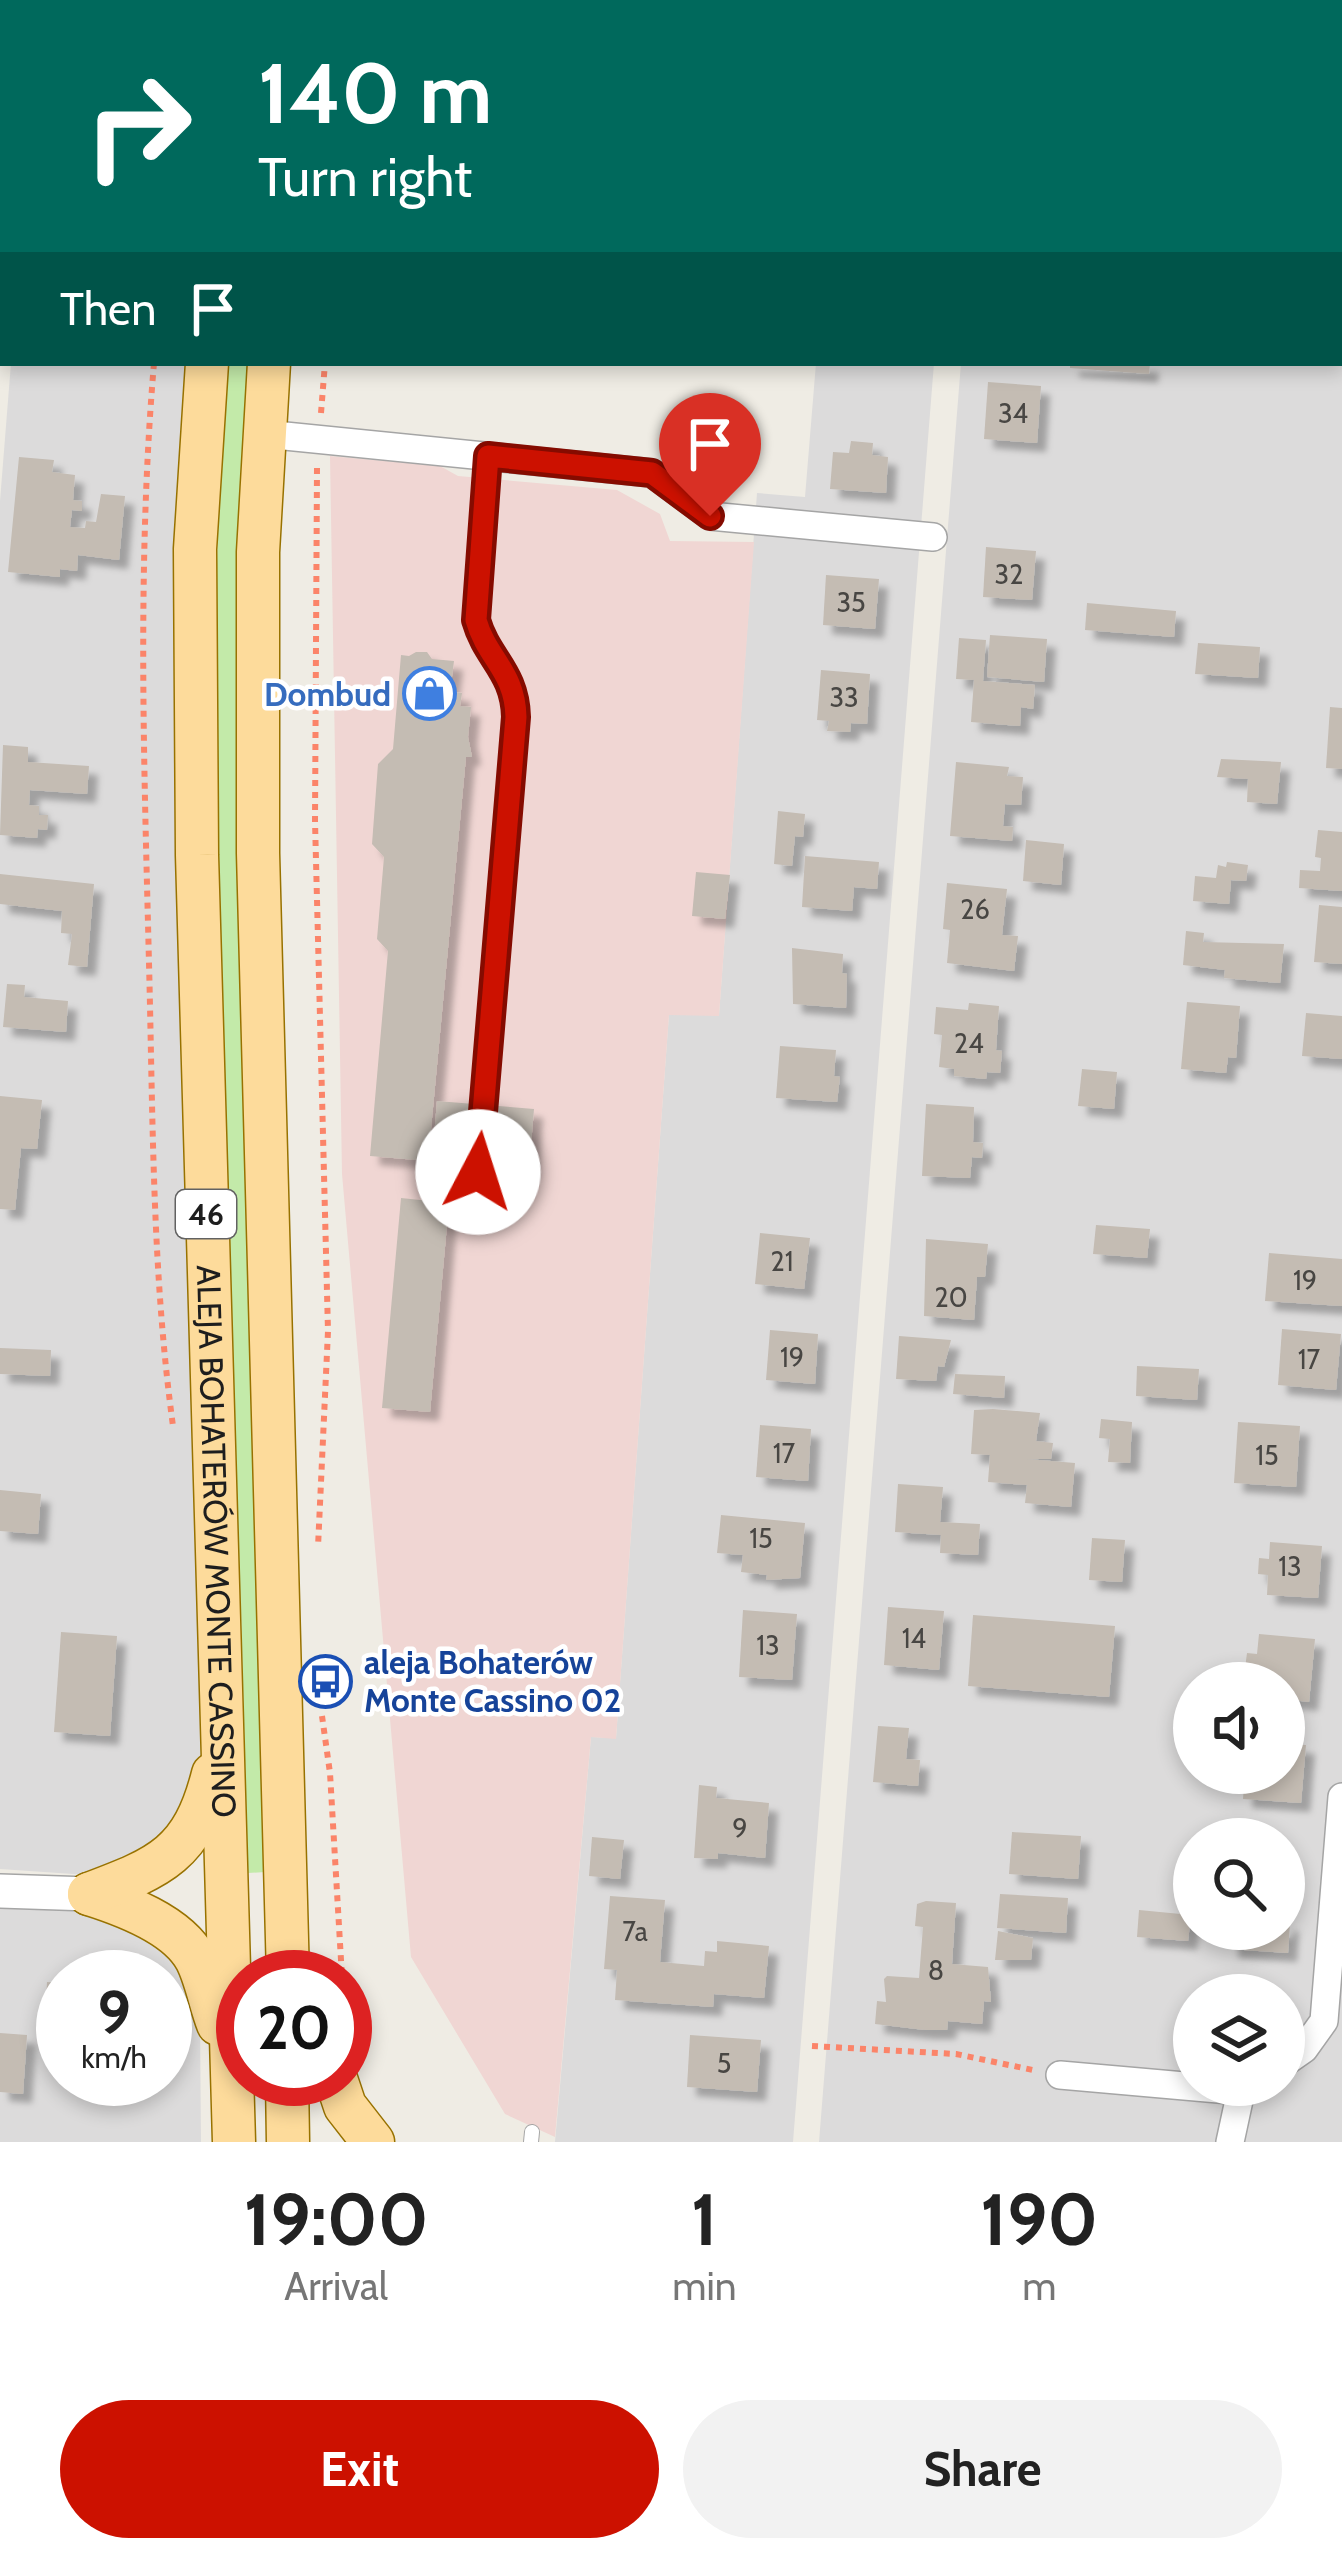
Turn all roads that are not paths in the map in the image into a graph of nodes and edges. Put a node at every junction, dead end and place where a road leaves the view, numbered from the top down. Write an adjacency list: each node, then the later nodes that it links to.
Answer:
1 (207, 366): 7 (main road, ALEJA BOHATERÓW MONTE CASSINO / 46)
2 (269, 366): 3 (main road, ALEJA BOHATERÓW MONTE CASSINO / 46)
3 (265, 434): 4 (street); 12 (main road, ALEJA BOHATERÓW MONTE CASSINO / 46)
4 (488, 456): 5 (street); 6 (lane)
5 (933, 537)
6 (478, 1172)
7 (220, 1745): 10 (main road); 11 (main road, ALEJA BOHATERÓW MONTE CASSINO / 46)
8 (1342, 1797): 14 (street)
9 (0, 1892): 10 (street)
10 (89, 1894): 13 (main road)
11 (228, 1950)
12 (290, 1950)
13 (216, 2017)
14 (1305, 2048)
15 (1060, 2075): 16 (street)
16 (1173, 2083)
17 (234, 2106): 21 (main road, ALEJA BOHATERÓW MONTE CASSINO / 46)
18 (287, 2106): 22 (main road)
19 (346, 2106): 23 (main road)
20 (1240, 2106): 24 (street)
21 (234, 2142)
22 (287, 2142)
23 (373, 2142)
24 (1230, 2142)

